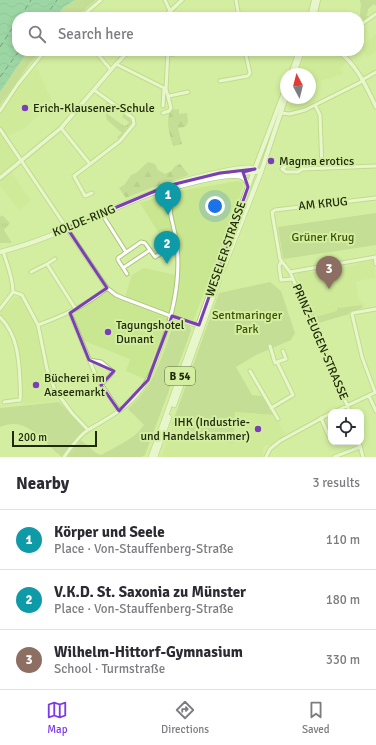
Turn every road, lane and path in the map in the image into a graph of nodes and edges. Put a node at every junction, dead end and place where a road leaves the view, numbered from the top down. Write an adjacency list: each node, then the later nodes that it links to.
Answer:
1 (101, 0): 8 (street)
2 (165, 0): 7 (street)
3 (182, 0): 7 (street)
4 (236, 0): 9 (street)
5 (314, 0): 10 (main road)
6 (318, 0): 11 (main road)
7 (170, 11)
8 (88, 12)
9 (238, 12)
10 (311, 12)
11 (315, 12)
12 (376, 14): 13 (street)
13 (364, 22)
14 (41, 56): 38 (street)
15 (99, 56): 25 (street)
16 (124, 56): 22 (street)
17 (168, 56): 29 (street)
18 (246, 56): 28 (street)
19 (297, 56): 23 (main road)
20 (300, 56): 24 (main road)
21 (344, 56): 27 (street)
22 (116, 64): 25 (street); 29 (street)
23 (293, 68)
24 (296, 68)
25 (111, 70): 30 (street)
26 (376, 72): 27 (street)
27 (363, 80): 35 (street); 37 (street)
28 (220, 82)
29 (165, 88): 32 (street); 36 (street)
30 (94, 90): 42 (street); 44 (street)
31 (188, 92): 32 (street)
32 (169, 96): 39 (street)
33 (280, 103): 48 (main road, WESELER STRASSE)
34 (283, 104): 40 (main road, WESELER STRASSE)
35 (315, 105): 40 (street); 47 (street)
36 (163, 106)
37 (376, 106)
38 (0, 111)
39 (163, 113)
40 (280, 113): 49 (main road, WESELER STRASSE)
41 (0, 128): 43 (street)
42 (61, 128): 43 (street); 44 (street)
43 (21, 160): 51 (street); 58 (street)
44 (90, 164): 54 (street)
45 (376, 166): 47 (street)
46 (302, 169): 46 (street); 47 (street)
47 (322, 169)
48 (255, 170): 49 (main road, KOLDE-RING); 50 (main road, KOLDE-RING); 52 (main road, WESELER STRASSE / B 54); 53 (main road, KOLDE-RING)
49 (261, 172): 82 (main road, WESELER STRASSE / B 54)
50 (232, 176): 52 (main road); 53 (main road, KOLDE-RING)
51 (0, 178)
52 (248, 187): 82 (main road, WESELER STRASSE / B 54)
53 (166, 189): 57 (main road, KOLDE-RING); 61 (street)
54 (92, 193)
55 (376, 198): 56 (street, AM KRUG)
56 (272, 212): 65 (street, PRINZ-EUGEN-STRASSE)
57 (102, 214): 58 (main road, KOLDE-RING); 62 (street)
58 (66, 227): 60 (main road, KOLDE-RING); 73 (street)
59 (150, 250): 61 (street); 62 (street); 68 (street)
60 (1, 251): 74 (street)
61 (178, 251): 79 (street)
62 (126, 252): 68 (street)
63 (375, 257): 67 (street); 70 (street)
64 (55, 259): 66 (street)
65 (281, 262): 70 (street, PRINZ-EUGEN-STRASSE); 72 (street, PRINZ-EUGEN-STRASSE)
66 (47, 264): 69 (street); 75 (street)
67 (376, 264)
68 (123, 268): 71 (street)
69 (31, 272)
70 (290, 272): 72 (street, PRINZ-EUGEN-STRASSE)
71 (127, 274)
72 (293, 279): 92 (street, PRINZ-EUGEN-STRASSE)
73 (109, 289): 75 (street); 79 (street)
74 (13, 292): 77 (street); 81 (street)
75 (75, 308): 78 (street)
76 (376, 308): 89 (street)
77 (0, 309)
78 (70, 313): 81 (street); 85 (street)
79 (172, 316): 82 (street); 96 (street)
80 (0, 317): 91 (street)
81 (38, 326): 101 (street)
82 (200, 326): 105 (main road, WESELER STRASSE / B 54); 106 (main road, WESELER STRASSE / B 54)
83 (270, 346): 86 (street)
84 (283, 351): 86 (street)
85 (89, 360): 88 (street); 88 (street)
86 (277, 362): 93 (street)
87 (250, 371): 93 (street)
88 (101, 385): 96 (street)
89 (376, 392): 90 (street)
90 (369, 396): 92 (street); 97 (street)
91 (4, 402)
92 (348, 406): 94 (street); 95 (street, PRINZ-EUGEN-STRASSE)
93 (271, 408): 100 (street)
94 (341, 409)
95 (349, 409)
96 (119, 411): 101 (street)
97 (376, 411)
98 (328, 414): 99 (street)
99 (321, 418): 102 (street); 107 (street)
100 (278, 419)
101 (88, 430): 104 (street)
102 (328, 437)
103 (360, 447): 108 (street); 109 (street)
104 (64, 457)
105 (151, 457)
106 (155, 457)
107 (266, 457)
108 (334, 457)
109 (362, 457)

